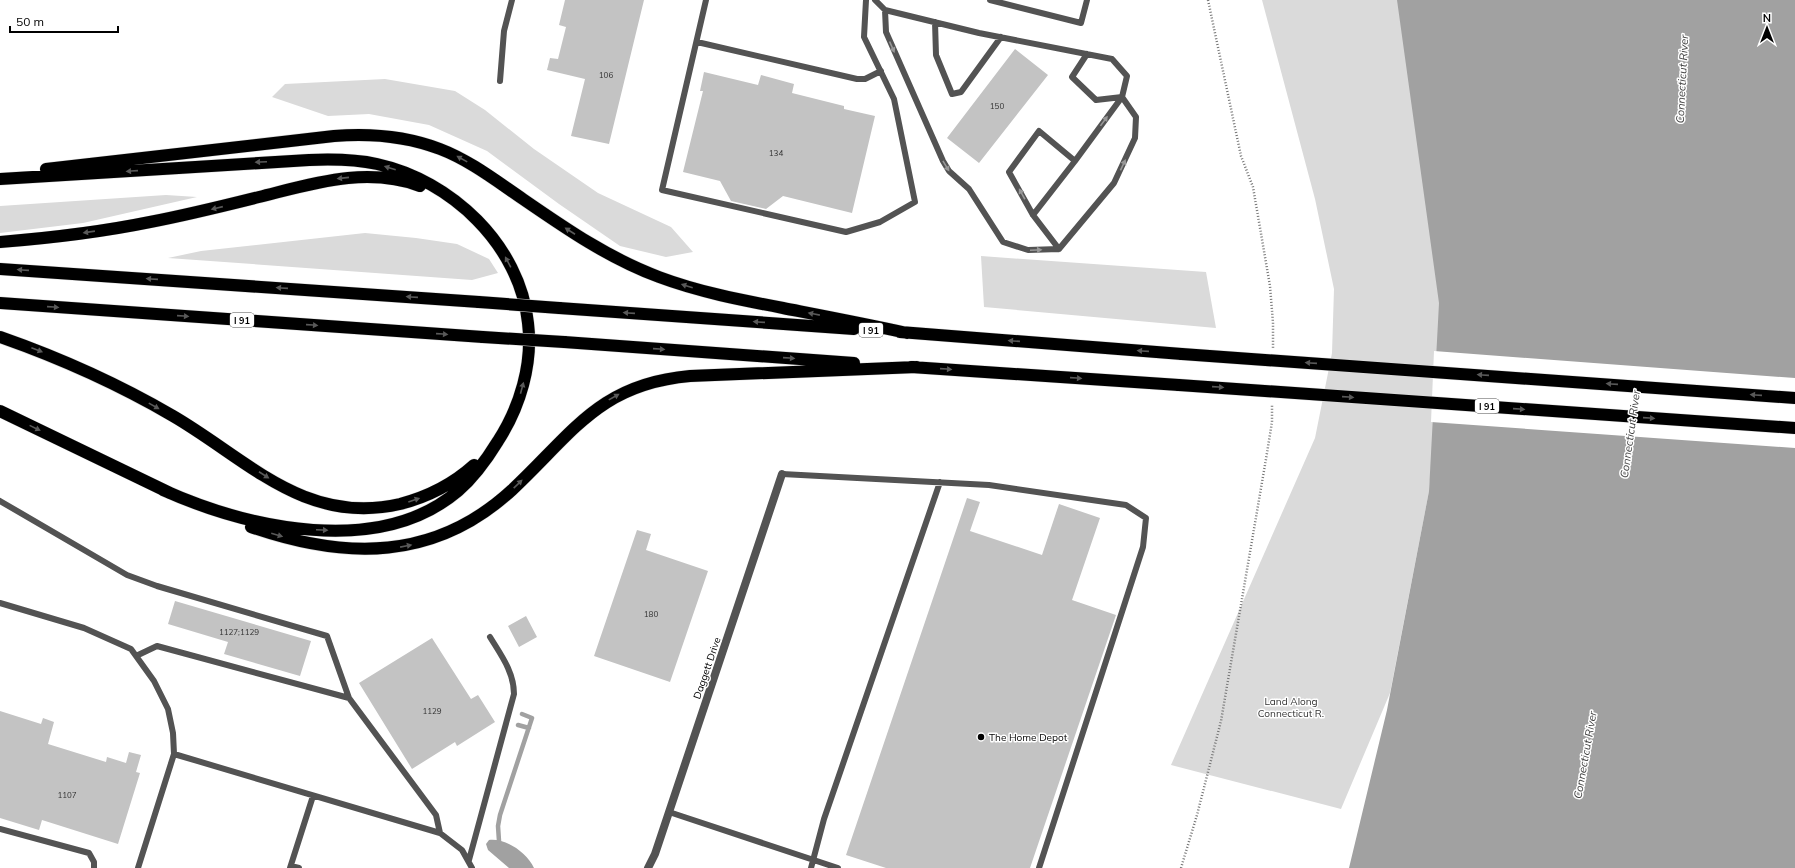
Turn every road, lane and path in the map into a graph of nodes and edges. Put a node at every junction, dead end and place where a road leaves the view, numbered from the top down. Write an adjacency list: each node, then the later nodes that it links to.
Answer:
1 (512, 0): 14 (lane)
2 (706, 0): 11 (lane)
3 (866, 0): 13 (lane)
4 (875, 0): 8 (lane)
5 (990, 0): 6 (lane)
6 (1087, 0)
7 (1208, 0): 27 (path)
8 (885, 10): 9 (lane); 22 (lane, one-way to 22)
9 (935, 22): 10 (lane); 10 (lane)
10 (1001, 37): 12 (lane)
11 (697, 42): 13 (lane); 13 (lane)
12 (1087, 54): 15 (lane); 15 (lane)
13 (881, 71)
14 (500, 81)
15 (1122, 97): 16 (lane, one-way to 15); 22 (lane, one-way to 15)
16 (1075, 161): 19 (lane); 19 (lane, one-way to 16)
17 (0, 175): 25 (highway, one-way to 17)
18 (0, 179): 20 (highway, one-way to 18)
19 (1033, 215): 22 (lane)
20 (490, 236): 21 (highway, one-way to 21); 32 (highway, one-way to 20)
21 (0, 242)
22 (1059, 249)
23 (0, 268): 25 (highway, I 91, one-way to 23, bridge)
24 (0, 303): 28 (highway, I 91, one-way to 28, bridge)
25 (907, 332): 29 (highway, I 91, one-way to 25, bridge)
26 (0, 337): 32 (highway, one-way to 32)
27 (1273, 353)
28 (917, 367): 33 (highway, I 91, one-way to 33, bridge); 36 (highway, one-way to 28)
29 (1795, 398)
30 (1272, 399): 58 (path)
31 (0, 411): 36 (highway, one-way to 36)
32 (508, 424): 36 (highway, one-way to 32)
33 (1795, 428)
34 (782, 474): 35 (lane); 44 (street, Daggett Drive)
35 (940, 482): 48 (lane); 57 (lane)
36 (163, 490)
37 (0, 501): 41 (lane)
38 (0, 603): 40 (lane)
39 (490, 637): 47 (lane)
40 (136, 656): 41 (lane); 42 (lane)
41 (349, 698): 46 (lane)
42 (174, 754): 43 (lane); 51 (lane)
43 (314, 796): 46 (lane); 49 (lane)
44 (669, 812): 48 (lane); 54 (street, Daggett Drive)
45 (0, 828): 50 (lane)
46 (440, 833): 47 (lane)
47 (469, 860): 53 (lane)
48 (814, 860): 55 (lane); 56 (lane)
49 (290, 867): 52 (lane)
50 (94, 868)
51 (138, 868)
52 (299, 868)
53 (472, 868)
54 (648, 868)
55 (811, 868)
56 (838, 868)
57 (1039, 868)
58 (1181, 868)

